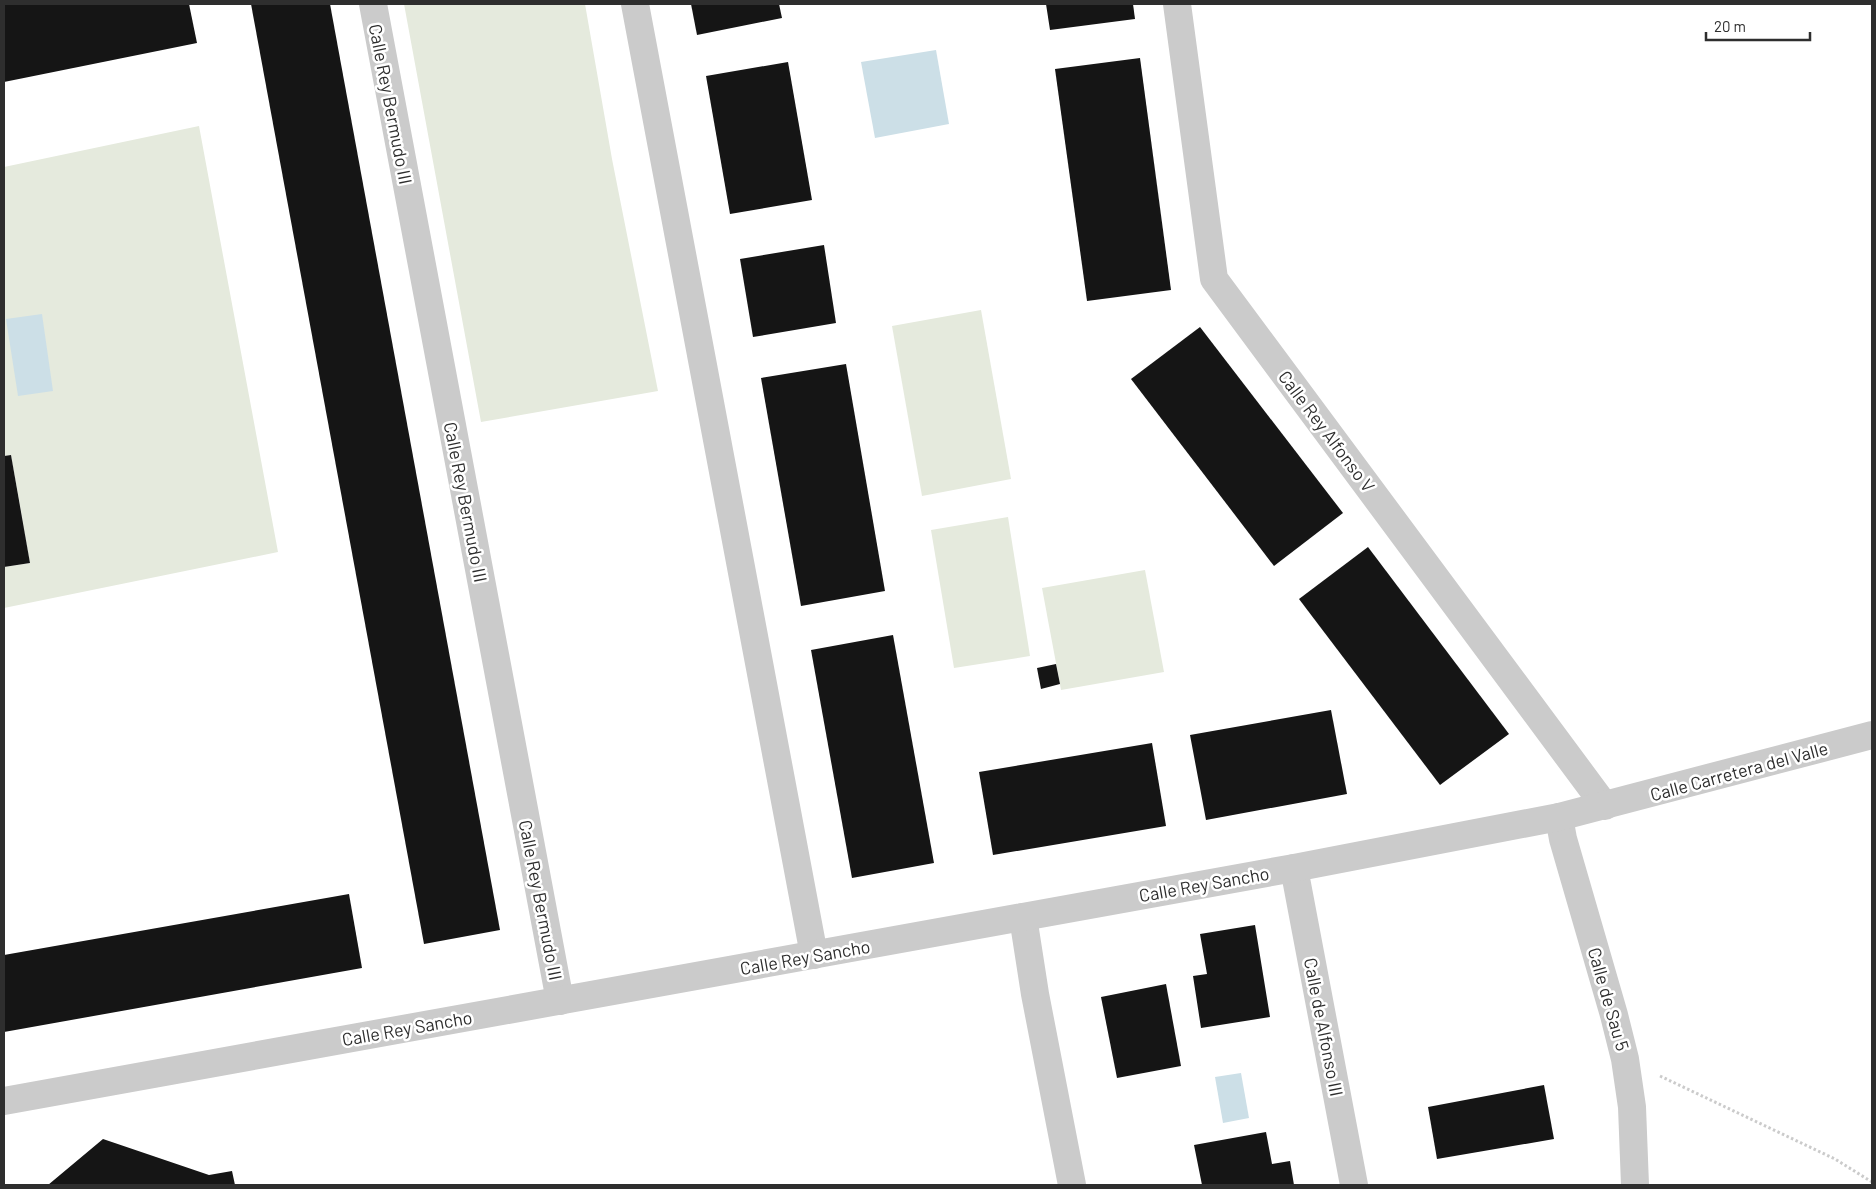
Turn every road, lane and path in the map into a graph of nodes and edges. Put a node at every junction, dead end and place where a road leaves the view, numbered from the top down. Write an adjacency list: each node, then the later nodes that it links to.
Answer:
1 (373, 4): 10 (street, Calle Rey Bermudo III)
2 (635, 4): 9 (street)
3 (1177, 4): 5 (street, Calle Rey Alfonso V)
4 (1872, 736): 5 (street, Calle Carretera del Valle)
5 (1605, 806): 6 (street, Calle Rey Sancho)
6 (1559, 817): 7 (street, Calle Rey Sancho); 11 (street, Calle de Sau 5)
7 (1294, 868): 8 (street, Calle Rey Sancho); 15 (street, Calle de Alfonso III)
8 (1022, 917): 9 (street, Calle Rey Sancho); 14 (street)
9 (814, 955): 10 (street, Calle Rey Sancho)
10 (560, 1001): 12 (street, Calle Rey Sancho)
11 (1626, 1059): 13 (path); 16 (street, Calle de Sau 5)
12 (4, 1101)
13 (1872, 1182)
14 (1072, 1185)
15 (1354, 1185)
16 (1635, 1185)

